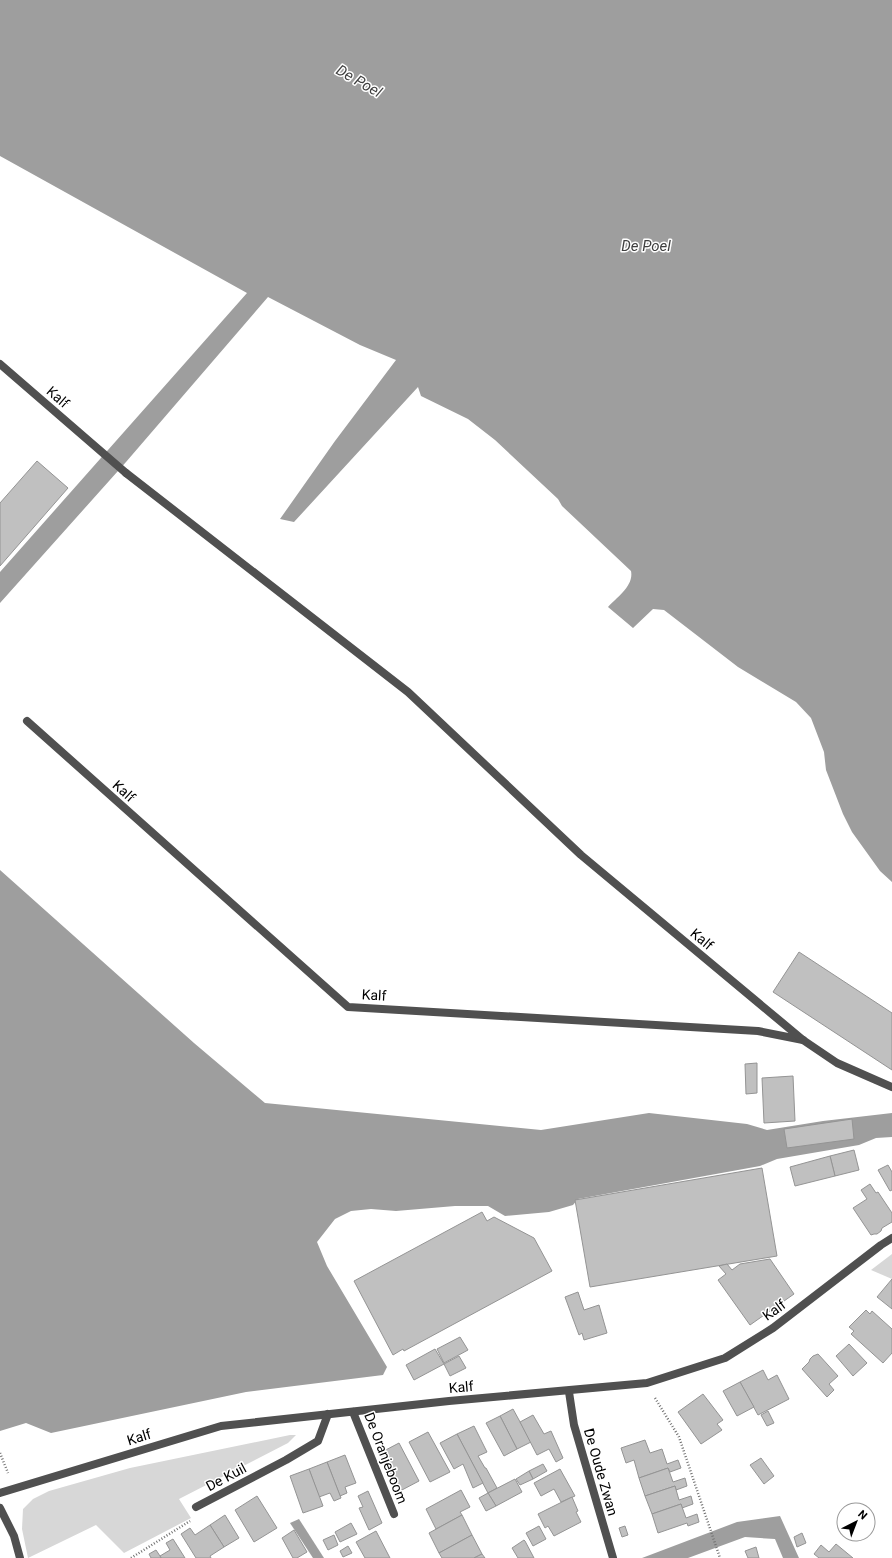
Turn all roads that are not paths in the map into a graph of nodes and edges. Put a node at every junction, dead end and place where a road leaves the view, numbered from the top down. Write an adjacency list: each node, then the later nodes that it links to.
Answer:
1 (0, 364): 3 (street, Kalf)
2 (27, 721): 3 (street, Kalf)
3 (803, 1040): 4 (street, Kalf)
4 (892, 1087)
5 (892, 1238): 6 (street, Kalf)
6 (568, 1392): 7 (street, Kalf); 14 (street, De Oude Zwan)
7 (353, 1412): 8 (street, Kalf); 12 (street, De Oranjeboom)
8 (328, 1414): 9 (street, Kalf); 10 (street, De Kuil)
9 (0, 1493)
10 (196, 1507)
11 (0, 1508): 13 (street)
12 (394, 1514)
13 (20, 1558)
14 (613, 1558)

